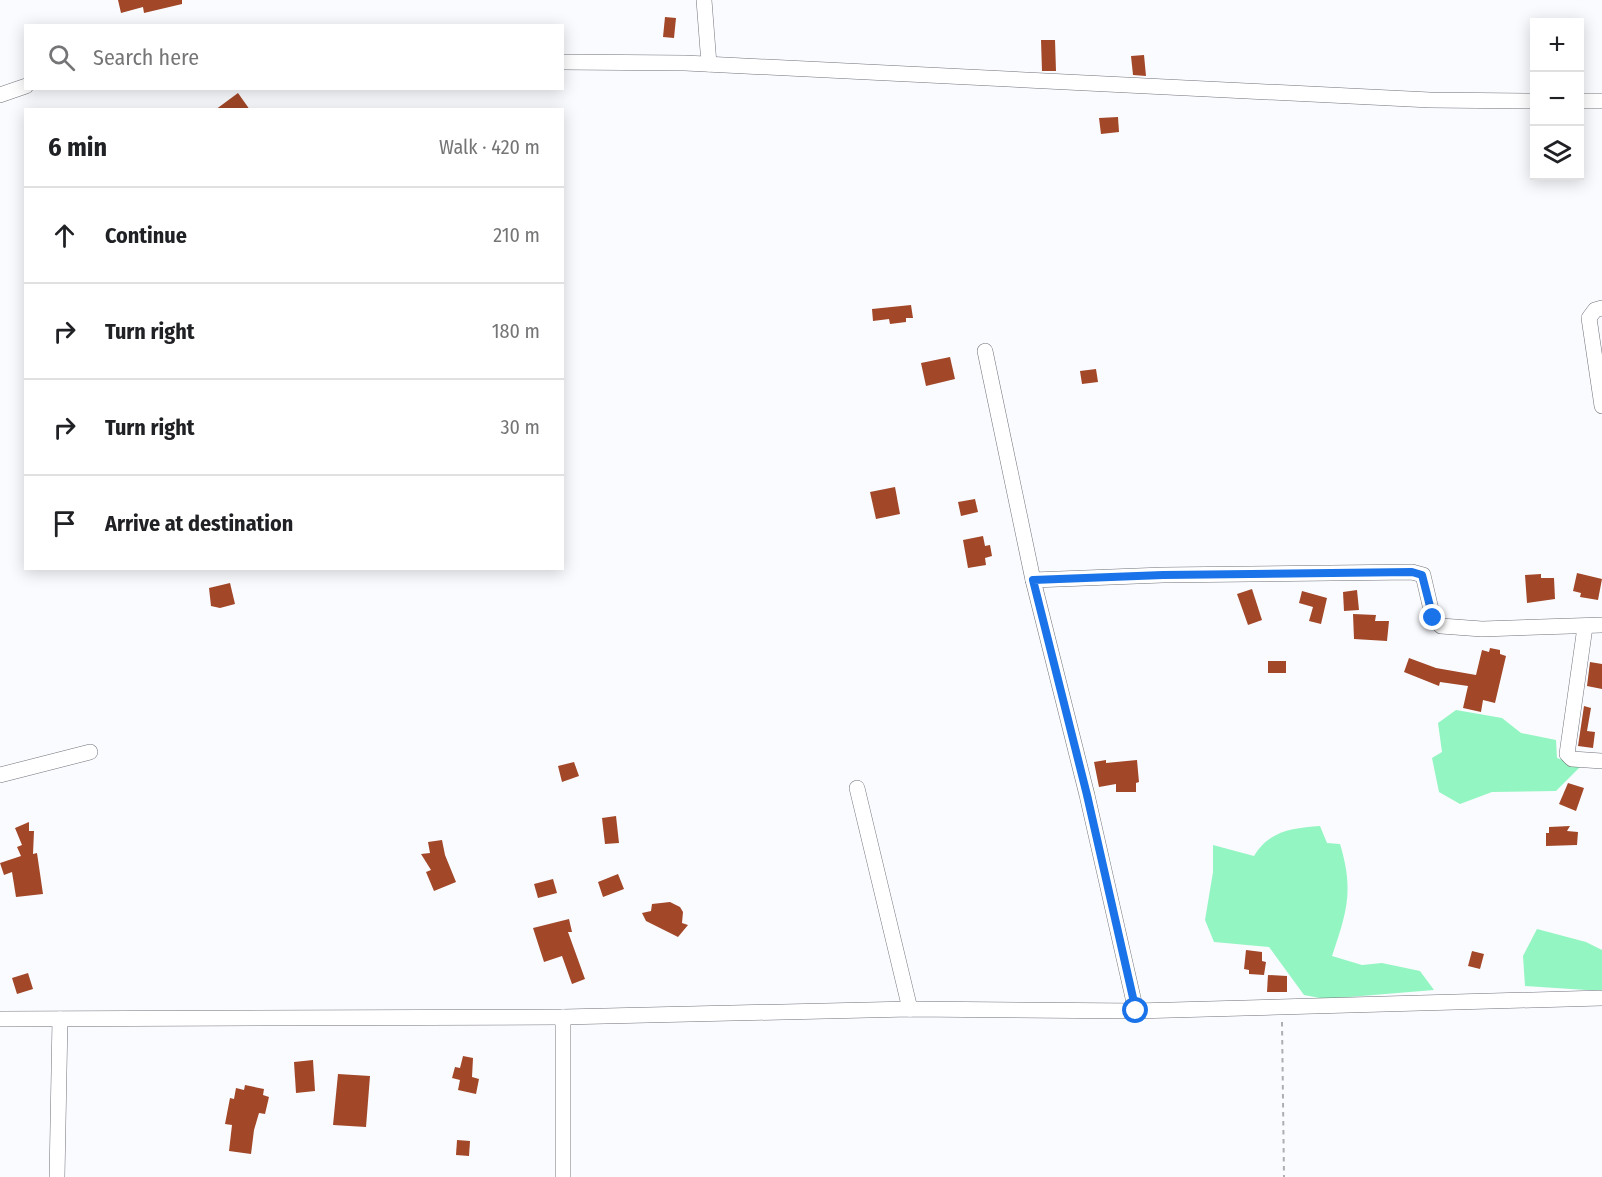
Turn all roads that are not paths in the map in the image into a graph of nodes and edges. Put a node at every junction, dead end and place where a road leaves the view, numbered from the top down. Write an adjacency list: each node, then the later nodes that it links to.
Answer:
1 (704, 0): 3 (street)
2 (564, 62): 3 (street)
3 (709, 64): 6 (street)
4 (24, 87): 5 (street)
5 (0, 95)
6 (1530, 100)
7 (1584, 101): 8 (street)
8 (1602, 101)
9 (1602, 308): 11 (street)
10 (985, 351): 12 (street)
11 (1602, 406)
12 (1033, 580): 14 (street); 21 (street)
13 (1602, 625): 14 (street)
14 (1585, 627): 16 (street)
15 (90, 752): 17 (street)
16 (1602, 761)
17 (0, 775)
18 (857, 788): 20 (street)
19 (1602, 998): 21 (street)
20 (910, 1009): 21 (street); 22 (street)
21 (1136, 1011)
22 (563, 1017): 23 (street); 26 (street)
23 (60, 1018): 24 (street); 25 (street)
24 (0, 1019)
25 (57, 1177)
26 (563, 1177)

